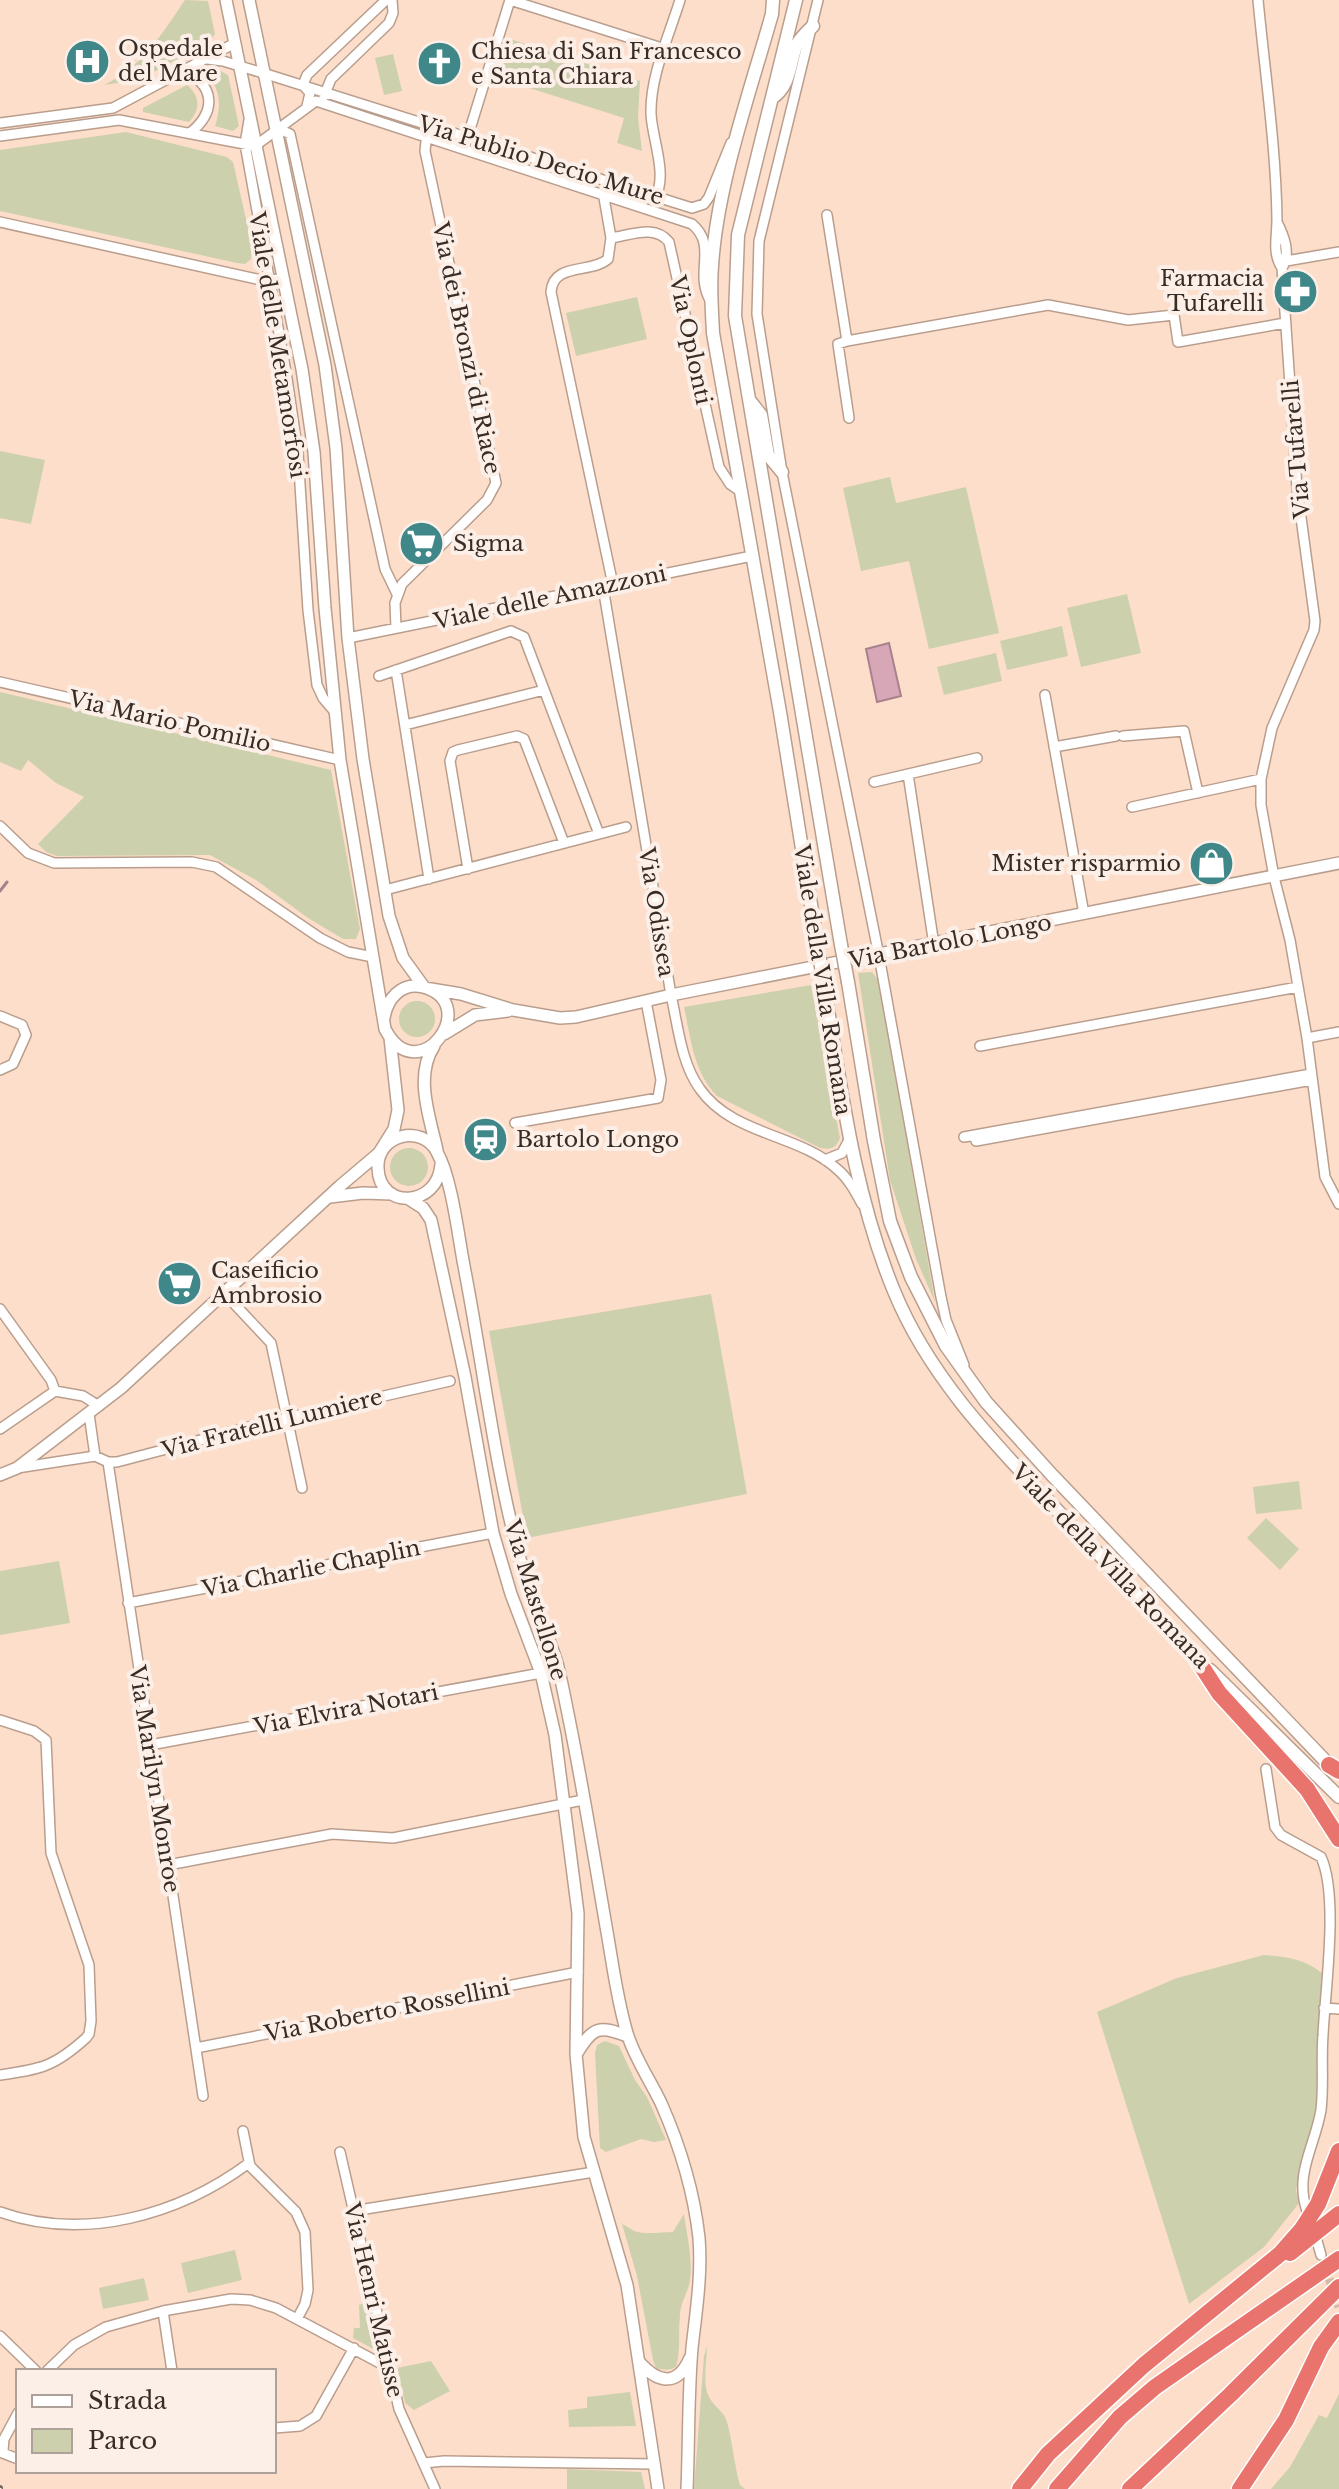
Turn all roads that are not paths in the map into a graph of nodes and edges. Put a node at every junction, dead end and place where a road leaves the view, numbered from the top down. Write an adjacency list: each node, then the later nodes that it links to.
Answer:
1 (226, 0): 11 (street, Viale delle Metamorfosi)
2 (249, 0): 16 (street, Viale delle Metamorfosi)
3 (389, 0): 17 (street); 18 (street)
4 (510, 0): 12 (street); 29 (street)
5 (680, 0): 12 (street)
6 (773, 0): 26 (main road, Viale della Villa Romana)
7 (796, 0): 19 (main road, Viale della Villa Romana)
8 (818, 0): 10 (street, Viale della Villa Romana)
9 (1258, 0): 40 (street, Via Tufarelli)
10 (813, 26): 19 (main road); 48 (street, Viale della Villa Romana)
11 (235, 43): 13 (street); 14 (street, Viale delle Metamorfosi)
12 (665, 49): 34 (street)
13 (207, 59): 14 (street, Via Publio Decio Mure); 15 (street)
14 (240, 66): 16 (street, Via Publio Decio Mure); 30 (street, Viale delle Metamorfosi)
15 (183, 70): 22 (street); 25 (street)
16 (263, 73): 17 (street, Via Publio Decio Mure); 24 (street, Viale delle Metamorfosi)
17 (303, 85): 18 (street, Via Publio Decio Mure); 21 (street)
18 (325, 92): 20 (street); 23 (street, Via Publio Decio Mure)
19 (772, 98): 46 (main road, Viale della Villa Romana)
20 (322, 103): 21 (street, Via Publio Decio Mure); 28 (street, Via Publio Decio Mure)
21 (307, 106): 24 (street, Via Publio Decio Mure)
22 (0, 123)
23 (429, 125): 28 (street, Via dei Bronzi di Riace); 29 (street, Via Publio Decio Mure)
24 (277, 128): 30 (street, Via Publio Decio Mure); 52 (street, Viale delle Metamorfosi); 54 (street, Viale delle Metamorfosi)
25 (190, 133): 27 (street); 30 (street)
26 (739, 134): 34 (street, Via Publio Decio Mure); 43 (main road, Viale della Villa Romana)
27 (0, 136)
28 (426, 137): 31 (street, Via Publio Decio Mure); 52 (street, Via dei Bronzi di Riace)
29 (468, 138): 31 (street); 32 (street, Via Publio Decio Mure)
30 (250, 145): 41 (street, Viale delle Metamorfosi); 42 (street, Viale delle Metamorfosi)
31 (464, 149): 33 (street, Via Publio Decio Mure)
32 (606, 181): 33 (street); 34 (street, Via Publio Decio Mure)
33 (602, 194): 35 (street, Via Publio Decio Mure); 38 (street)
34 (656, 197): 35 (street)
35 (648, 208): 43 (street, Via Publio Decio Mure)
36 (827, 215): 45 (street)
37 (0, 222): 42 (street)
38 (611, 238): 49 (street, Via Oplonti); 51 (street, Via Odissea)
39 (1339, 252): 40 (street)
40 (1284, 264): 44 (street, Via Tufarelli)
41 (283, 279): 42 (street); 55 (street, Viale delle Metamorfosi)
42 (268, 281): 61 (street, Viale delle Metamorfosi)
43 (711, 303): 49 (main road, Viale della Villa Romana)
44 (1285, 323): 45 (street); 68 (street, Via Tufarelli)
45 (847, 341): 47 (street)
46 (747, 397): 48 (main road); 115 (main road, Viale della Villa Romana, bridge)
47 (849, 418)
48 (782, 472): 83 (street, Viale della Villa Romana)
49 (740, 491): 50 (main road, Viale della Villa Romana)
50 (752, 556): 51 (street, Viale delle Amazzoni); 101 (main road, Viale della Villa Romana, bridge)
51 (608, 586): 53 (street, Viale delle Amazzoni); 87 (street, Via Odissea)
52 (397, 594): 53 (street)
53 (396, 628): 54 (street, Viale delle Amazzoni)
54 (348, 638): 55 (street); 65 (street, Viale delle Metamorfosi)
55 (328, 643): 61 (street, Viale delle Metamorfosi)
56 (396, 670): 57 (street); 59 (street); 62 (street)
57 (379, 676)
58 (0, 682): 66 (street, Via Mario Pomilio)
59 (544, 690): 62 (street); 74 (street)
60 (1045, 695): 63 (street)
61 (335, 712): 66 (street, Viale delle Metamorfosi)
62 (405, 725): 79 (street)
63 (1054, 747): 70 (street); 81 (street)
64 (977, 758): 67 (street)
65 (363, 759): 66 (street); 80 (street, Viale delle Metamorfosi)
66 (340, 760): 84 (street, Viale delle Metamorfosi)
67 (908, 774): 69 (street); 82 (street)
68 (1261, 779): 70 (street); 78 (street)
69 (874, 782)
70 (1198, 793): 71 (street)
71 (1132, 807)
72 (0, 826): 84 (street)
73 (626, 827): 74 (street)
74 (599, 834): 75 (street)
75 (564, 843): 77 (street); 77 (street)
76 (1339, 863): 78 (street, Via Bartolo Longo)
77 (468, 869): 79 (street)
78 (1274, 877): 81 (street, Via Bartolo Longo); 86 (street)
79 (429, 879): 80 (street)
80 (385, 890): 85 (street, Viale delle Metamorfosi)
81 (1084, 914): 82 (street, Via Bartolo Longo)
82 (934, 945): 83 (street, Via Bartolo Longo)
83 (879, 956): 87 (street, Via Bartolo Longo); 115 (street, Viale della Villa Romana)
84 (373, 957): 91 (street, Viale delle Metamorfosi)
85 (424, 987): 89 (street, Via Bartolo Longo); 91 (street); 94 (street)
86 (1298, 987): 95 (street); 96 (street)
87 (671, 995): 88 (street, Via Bartolo Longo); 105 (street, Via Odissea)
88 (646, 1001): 89 (street, Via Bartolo Longo); 99 (street)
89 (513, 1010): 94 (street, Via Bartolo Longo)
90 (0, 1016): 97 (street)
91 (384, 1018): 93 (street)
92 (1339, 1032): 95 (street)
93 (390, 1038): 94 (street); 103 (street)
94 (440, 1038): 104 (street)
95 (1307, 1038): 98 (street)
96 (980, 1046)
97 (0, 1070)
98 (1311, 1077): 100 (street); 102 (street); 110 (street)
99 (515, 1123)
100 (964, 1137)
101 (849, 1140): 105 (street); 111 (main road, Viale della Villa Romana)
102 (976, 1141)
103 (384, 1147): 104 (street); 107 (street); 108 (street)
104 (437, 1150): 106 (street)
105 (825, 1160): 111 (street, Via Odissea)
106 (441, 1164): 109 (street); 135 (street, Via Mastellone)
107 (392, 1194): 108 (street); 109 (street)
108 (330, 1197): 112 (street)
109 (409, 1199): 126 (street, Via Mastellone)
110 (1339, 1204)
111 (868, 1214): 128 (main road, Viale della Villa Romana)
112 (224, 1293): 117 (street); 119 (street)
113 (0, 1309): 116 (street)
114 (450, 1381): 119 (street, Via Fratelli Lumiere)
115 (971, 1383): 133 (main road, Viale della Villa Romana)
116 (55, 1391): 117 (street); 120 (street)
117 (99, 1406): 118 (street)
118 (89, 1414): 121 (street); 123 (street)
119 (288, 1418): 122 (street, Via Fratelli Lumiere); 125 (street)
120 (0, 1429)
121 (95, 1456): 122 (street); 123 (street)
122 (108, 1462): 127 (street, Via Marilyn Monroe)
123 (17, 1468): 124 (street)
124 (0, 1475)
125 (302, 1488)
126 (493, 1533): 127 (street, Via Charlie Chaplin); 129 (street, Via Mastellone)
127 (128, 1603): 131 (street, Via Marilyn Monroe)
128 (1193, 1653): 134 (main road, Viale della Villa Romana); 137 (highway)
129 (541, 1673): 131 (street, Via Elvira Notari); 136 (street, Via Mastellone)
130 (0, 1720): 145 (street)
131 (150, 1745): 138 (street, Via Marilyn Monroe)
132 (1266, 1769): 140 (street)
133 (1336, 1771)
134 (1339, 1797)
135 (583, 1800): 136 (street); 142 (street, Via Mastellone)
136 (565, 1805): 138 (street); 139 (street, Via Mastellone)
137 (1339, 1839)
138 (168, 1865): 143 (street, Via Marilyn Monroe)
139 (578, 1972): 143 (street, Via Roberto Rossellini); 144 (street, Via Mastellone)
140 (1324, 2008): 141 (street); 153 (street)
141 (1339, 2009)
142 (627, 2036): 144 (street); 166 (street, Via Mastellone)
143 (196, 2048): 146 (street, Via Marilyn Monroe)
144 (576, 2054): 151 (street, Via Mastellone)
145 (0, 2075)
146 (203, 2096)
147 (243, 2131): 150 (street)
148 (1339, 2151): 160 (highway)
149 (340, 2152): 152 (street, Via Henri Matisse)
150 (249, 2163): 154 (street); 162 (street)
151 (594, 2172): 152 (street); 167 (street, Via Mastellone)
152 (353, 2211): 171 (street, Via Henri Matisse)
153 (1307, 2211)
154 (0, 2212)
155 (1339, 2214): 160 (highway)
156 (1317, 2241): 157 (street)
157 (1321, 2255)
158 (1339, 2259): 181 (highway)
159 (1339, 2287): 182 (highway)
160 (1223, 2300): 180 (highway)
161 (163, 2311): 162 (street); 169 (street); 170 (street)
162 (297, 2319): 165 (street)
163 (1338, 2322): 183 (highway)
164 (0, 2336): 168 (street)
165 (354, 2348): 171 (street); 173 (street)
166 (692, 2353): 167 (street); 179 (street, Via Mastellone)
167 (639, 2363): 176 (street, Via Mastellone)
168 (34, 2369)
169 (49, 2369)
170 (172, 2369)
171 (391, 2369): 175 (street, Via Henri Matisse)
172 (16, 2417): 174 (street)
173 (276, 2428)
174 (1, 2452)
175 (424, 2463): 176 (street); 177 (street, Via Henri Matisse)
176 (655, 2464): 178 (street, Via Mastellone)
177 (435, 2489)
178 (658, 2489)
179 (687, 2489)
180 (1020, 2489)
181 (1057, 2489)
182 (1130, 2489)
183 (1240, 2489)

